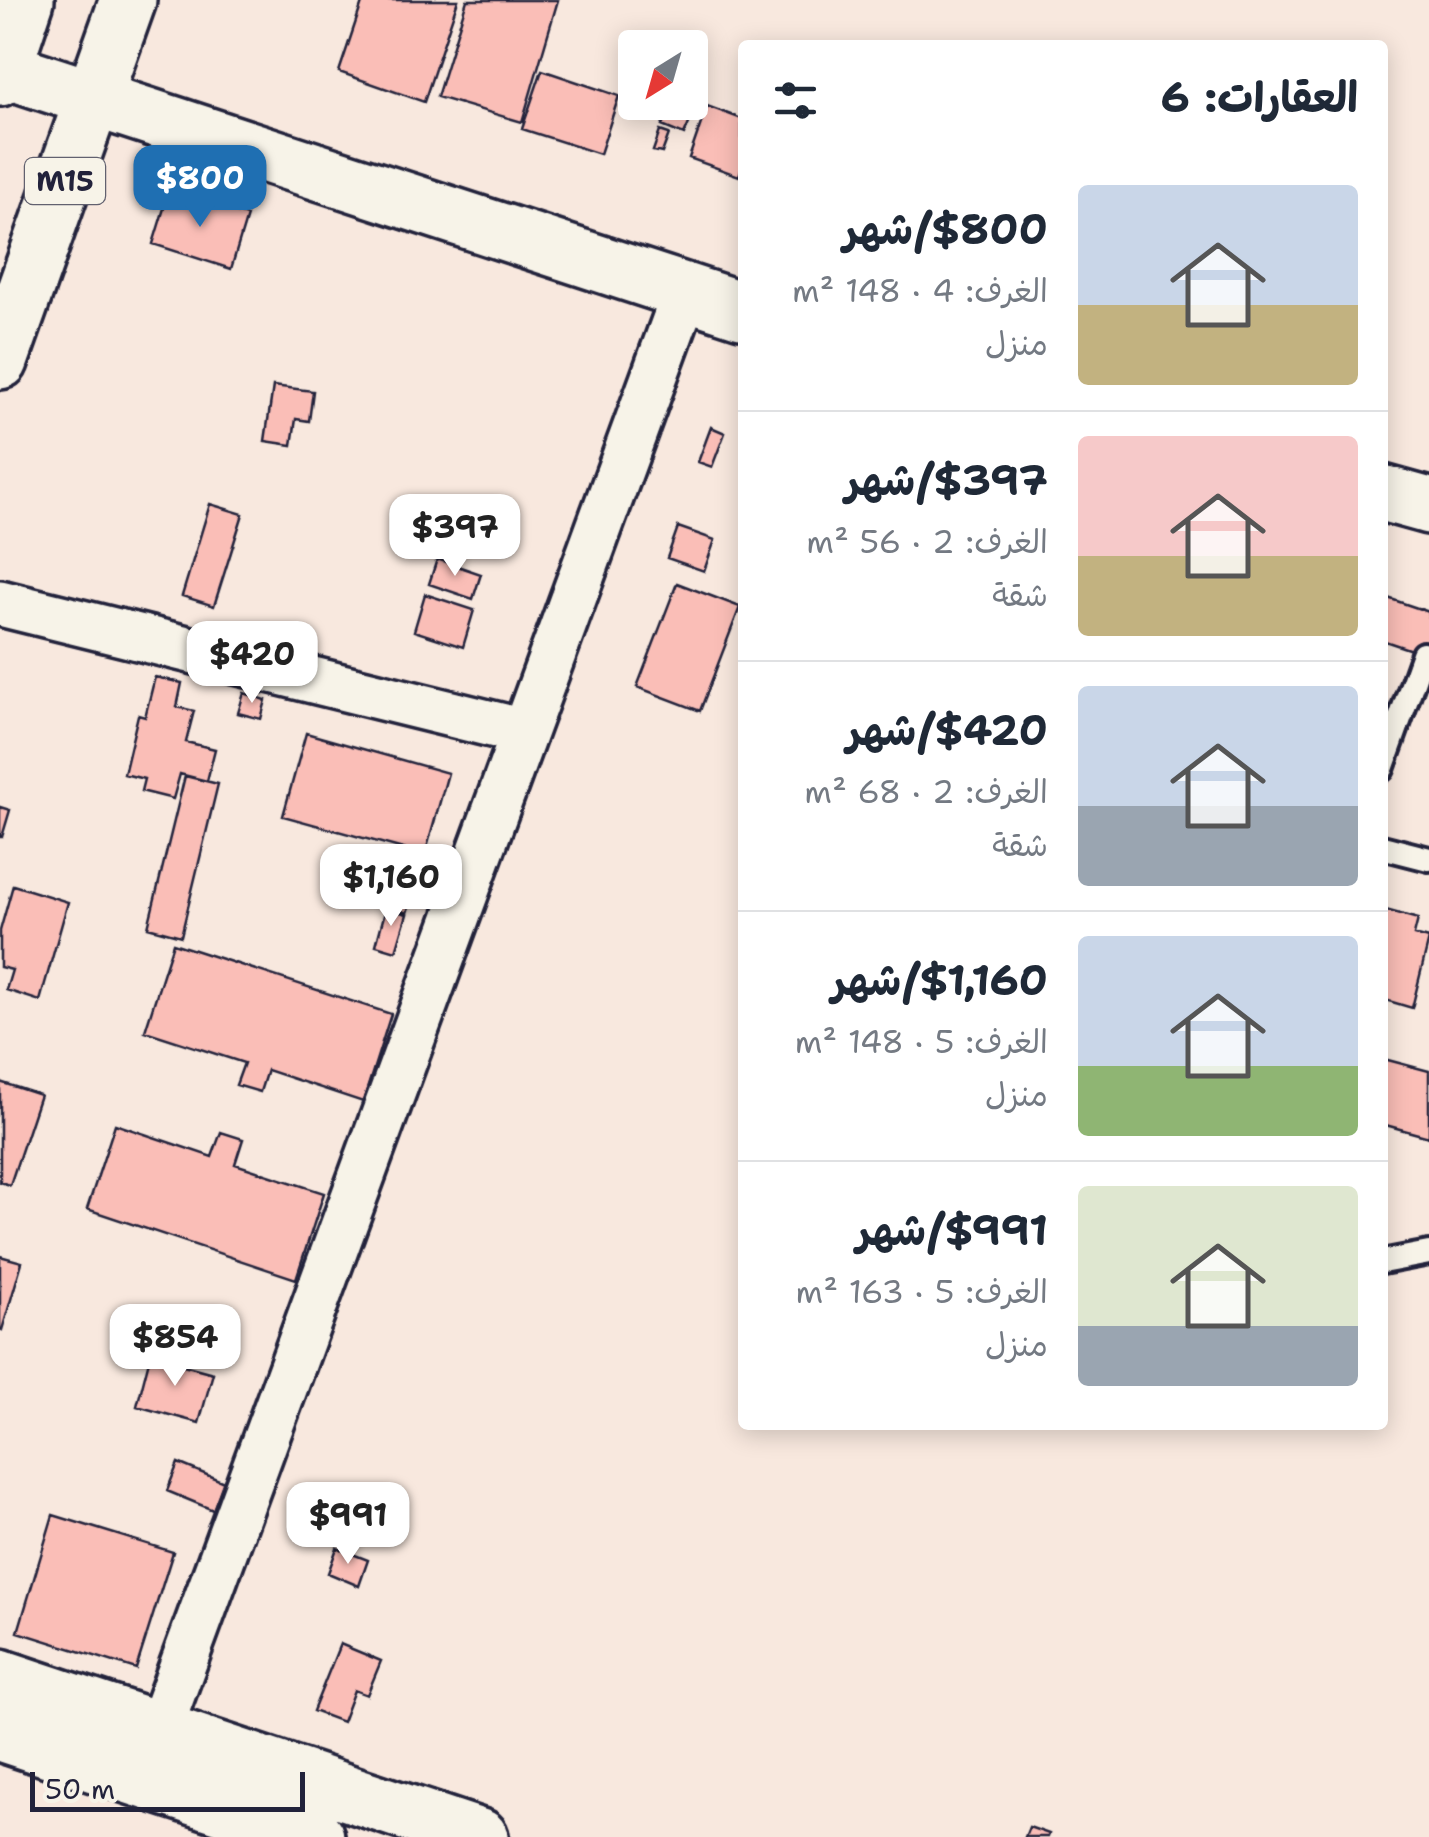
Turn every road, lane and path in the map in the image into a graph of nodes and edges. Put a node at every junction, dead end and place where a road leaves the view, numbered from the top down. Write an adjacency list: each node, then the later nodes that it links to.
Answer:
1 (26, 0): 3 (main road)
2 (128, 0): 4 (main road, M15)
3 (1, 72): 4 (main road)
4 (95, 99): 5 (main road); 7 (main road, M15)
5 (685, 293): 6 (main road); 13 (street)
6 (738, 309)
7 (0, 361)
8 (1388, 495): 9 (main road)
9 (1429, 506)
10 (0, 603): 13 (street)
11 (1423, 654): 12 (lane)
12 (1390, 724)
13 (524, 732): 19 (street)
14 (1388, 848): 15 (lane)
15 (1429, 859)
16 (1429, 1254): 17 (lane)
17 (1388, 1261)
18 (0, 1677): 19 (main road)
19 (159, 1730): 22 (main road)
20 (0, 1733): 21 (main road)
21 (316, 1837)
22 (480, 1837)

